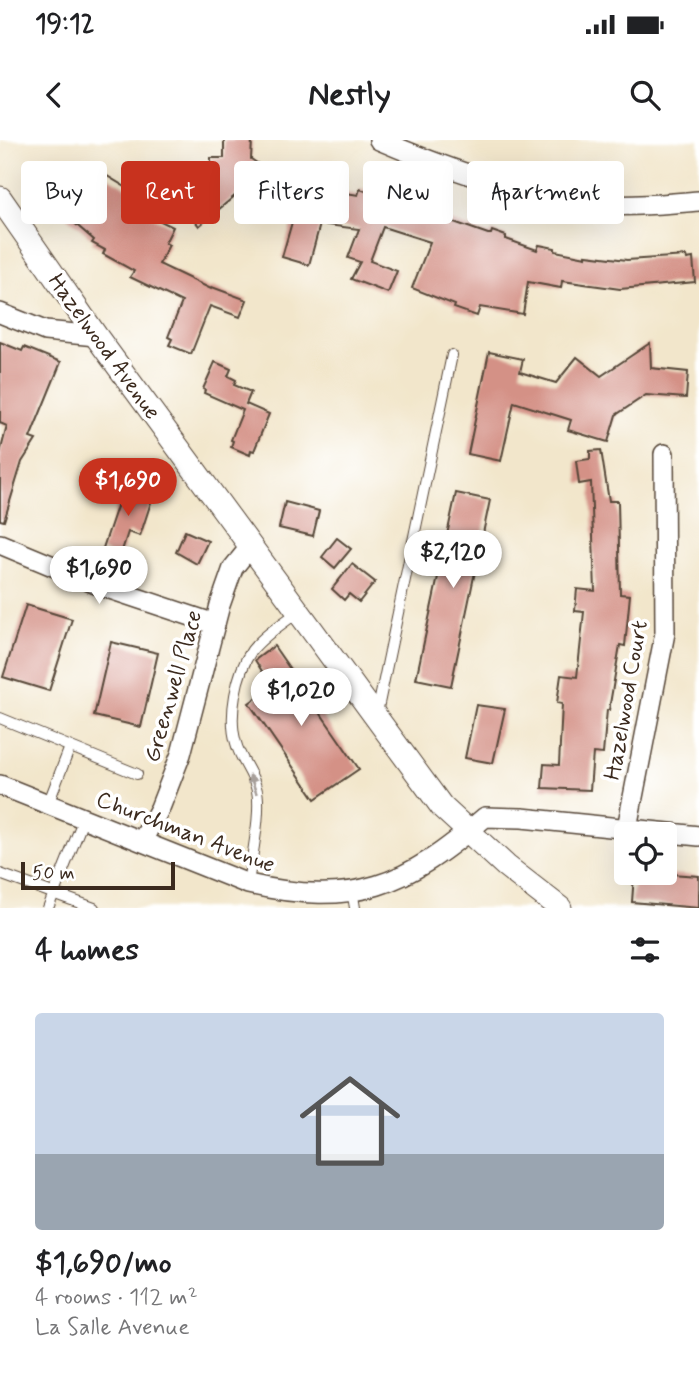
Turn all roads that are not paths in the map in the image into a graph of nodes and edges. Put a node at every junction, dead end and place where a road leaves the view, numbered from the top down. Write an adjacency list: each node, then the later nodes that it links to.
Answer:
1 (379, 140): 3 (street)
2 (0, 198): 5 (street, Hazelwood Avenue)
3 (699, 201)
4 (0, 313): 5 (street)
5 (96, 335): 9 (street, Hazelwood Avenue)
6 (452, 355): 12 (lane)
7 (664, 454): 19 (street, Hazelwood Court)
8 (0, 544): 11 (street)
9 (250, 547): 10 (street, Hazelwood Avenue); 11 (street, Greenwell Place)
10 (298, 612): 12 (street, Hazelwood Avenue); 26 (lane, one-way to 10)
11 (215, 624): 24 (street, Greenwell Place)
12 (376, 717): 21 (street, Hazelwood Avenue)
13 (0, 718): 14 (lane)
14 (70, 747): 15 (lane); 17 (lane)
15 (137, 774)
16 (0, 785): 17 (street, Churchman Avenue)
17 (48, 804): 18 (street, Churchman Avenue)
18 (84, 818): 24 (street, Churchman Avenue); 27 (lane)
19 (627, 822)
20 (614, 827): 21 (street, Churchman Avenue)
21 (467, 832): 28 (street, Churchman Avenue); 31 (street, Hazelwood Avenue)
22 (677, 834): 23 (street, Churchman Avenue)
23 (699, 836)
24 (142, 841): 26 (street, Churchman Avenue)
25 (0, 874): 27 (lane)
26 (248, 884): 28 (street, Churchman Avenue)
27 (54, 893): 29 (lane); 30 (lane)
28 (354, 902)
29 (48, 908)
30 (94, 908)
31 (560, 908)

